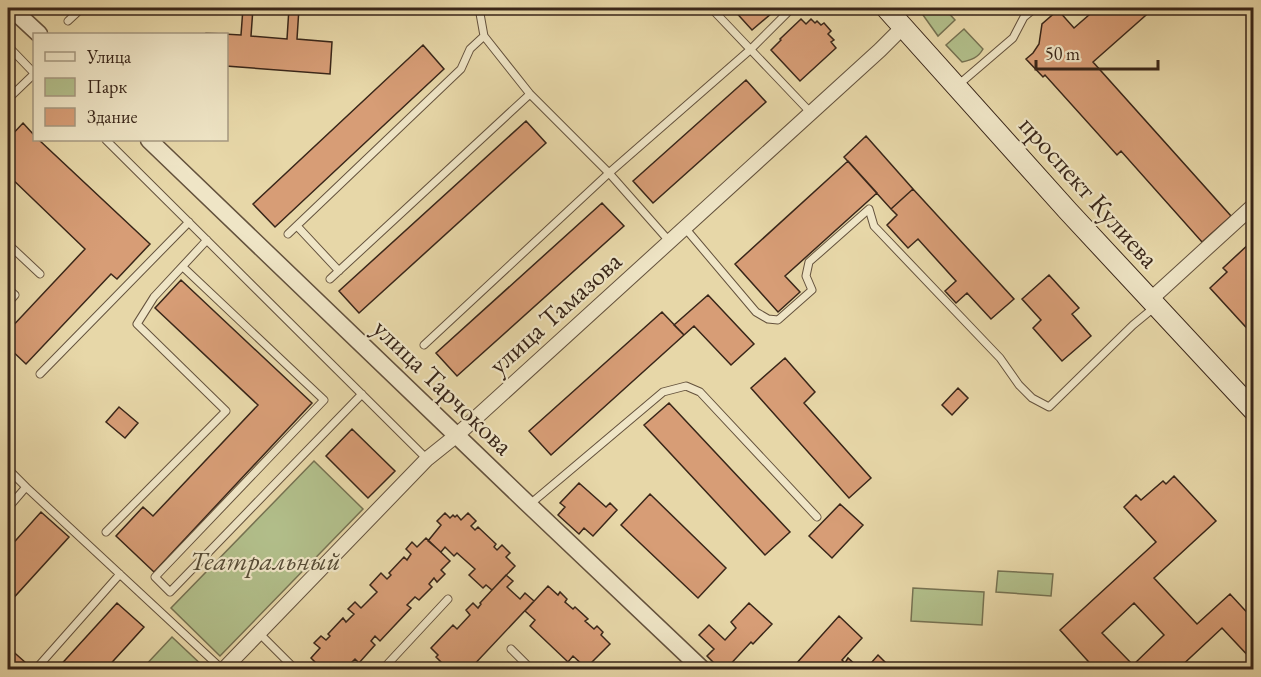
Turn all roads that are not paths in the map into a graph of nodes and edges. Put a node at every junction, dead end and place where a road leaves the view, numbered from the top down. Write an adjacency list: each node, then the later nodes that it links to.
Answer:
1 (11, 8): 10 (street)
2 (82, 8): 8 (lane)
3 (479, 8): 11 (lane)
4 (711, 8): 13 (lane)
5 (792, 8): 13 (lane)
6 (885, 8): 9 (main road, проспект Кулиева)
7 (1035, 8): 16 (lane)
8 (68, 21)
9 (903, 27): 16 (main road, проспект Кулиева); 19 (street, улица Тамазова)
10 (38, 33)
11 (484, 36): 17 (lane); 25 (lane)
12 (8, 46): 14 (lane)
13 (751, 49): 19 (lane); 22 (lane)
14 (33, 72)
15 (33, 74): 18 (lane)
16 (957, 86): 36 (main road, проспект Кулиева)
17 (530, 94): 22 (lane); 32 (lane)
18 (8, 99)
19 (811, 113): 26 (street, улица Тамазова)
20 (107, 141): 24 (lane)
21 (150, 141): 42 (street, улица Тарчокова)
22 (609, 173): 29 (lane); 38 (lane)
23 (1251, 212): 36 (street)
24 (189, 222): 28 (lane); 39 (lane)
25 (297, 226): 27 (lane); 32 (lane)
26 (685, 228): 29 (street, улица Тамазова); 36 (lane)
27 (288, 234)
28 (207, 240): 31 (lane); 40 (lane)
29 (670, 242): 42 (street, улица Тамазова)
30 (8, 244): 33 (lane)
31 (183, 267): 40 (lane); 49 (lane)
32 (339, 271): 34 (lane)
33 (40, 274)
34 (330, 279)
35 (8, 288): 37 (lane)
36 (1154, 302): 41 (main road, проспект Кулиева)
37 (8, 303)
38 (424, 345)
39 (40, 374)
40 (362, 394): 43 (lane)
41 (1254, 411)
42 (457, 435): 43 (street, улица Тамазова); 46 (street, улица Тарчокова)
43 (427, 459): 52 (street, улица Тамазова)
44 (8, 469): 45 (lane)
45 (26, 487): 47 (lane); 50 (lane)
46 (529, 505): 48 (lane); 59 (street, улица Тарчокова)
47 (8, 508)
48 (817, 516)
49 (106, 532)
50 (120, 574): 54 (lane); 55 (lane)
51 (448, 599): 57 (lane)
52 (259, 633): 55 (street, улица Тамазова); 56 (lane)
53 (511, 648): 58 (lane)
54 (35, 669)
55 (224, 669)
56 (296, 669)
57 (382, 669)
58 (532, 669)
59 (703, 669)

